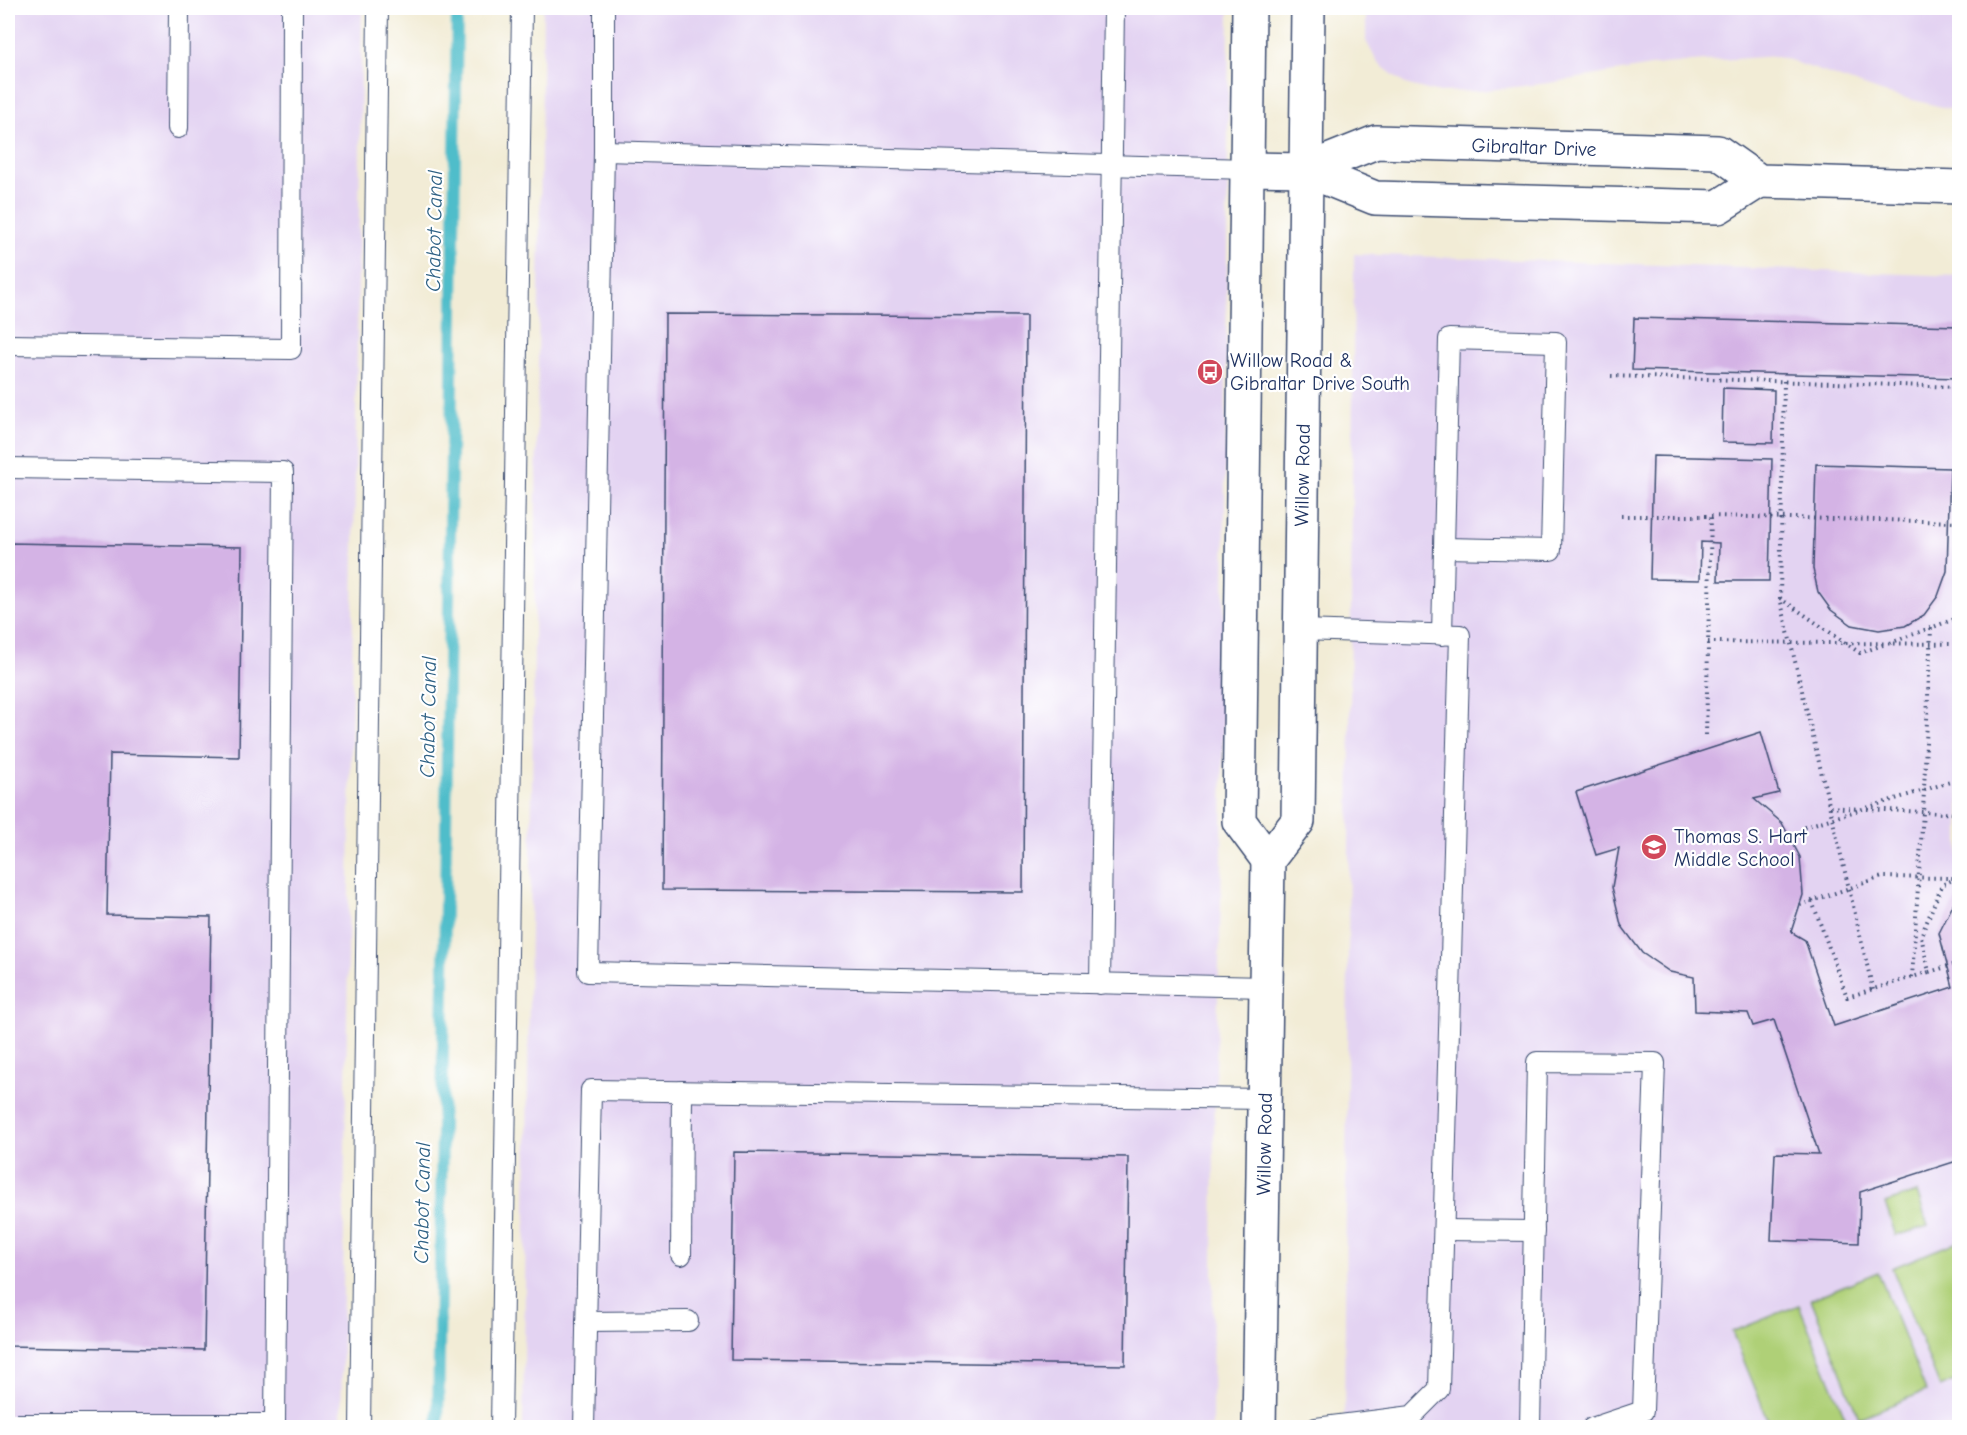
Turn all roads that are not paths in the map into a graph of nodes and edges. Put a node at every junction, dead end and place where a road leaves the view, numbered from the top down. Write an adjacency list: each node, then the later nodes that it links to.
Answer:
1 (179, 8): 9 (lane)
2 (292, 8): 16 (lane)
3 (378, 8): 32 (lane)
4 (522, 8): 33 (lane)
5 (604, 8): 10 (lane)
6 (1114, 8): 11 (lane)
7 (1249, 8): 12 (street)
8 (1308, 8): 13 (street, Willow Road)
9 (178, 128)
10 (604, 152): 11 (lane); 22 (lane)
11 (1112, 165): 12 (lane); 22 (lane)
12 (1247, 169): 13 (street, Gibraltar Drive); 21 (street)
13 (1306, 170): 14 (street, Gibraltar Drive); 14 (street, Gibraltar Drive); 19 (street, Willow Road)
14 (1759, 181): 15 (street)
15 (1959, 187)
16 (8, 345)
17 (8, 468): 31 (lane)
18 (1444, 548): 18 (lane); 20 (lane)
19 (1301, 630): 20 (lane); 21 (street, Willow Road)
20 (1442, 635): 26 (lane)
21 (1268, 860): 23 (street, Willow Road)
22 (1100, 984): 23 (lane)
23 (1266, 987): 25 (street, Willow Road)
24 (682, 1091): 25 (lane); 28 (lane); 29 (lane)
25 (1265, 1099): 35 (street, Willow Road)
26 (1444, 1230): 27 (lane); 36 (lane)
27 (1533, 1231): 37 (lane); 38 (lane)
28 (681, 1255)
29 (586, 1322): 30 (lane); 34 (lane)
30 (688, 1322)
31 (8, 1424)
32 (360, 1428)
33 (501, 1428)
34 (584, 1428)
35 (1259, 1428)
36 (1316, 1428)
37 (1530, 1428)
38 (1592, 1428)

